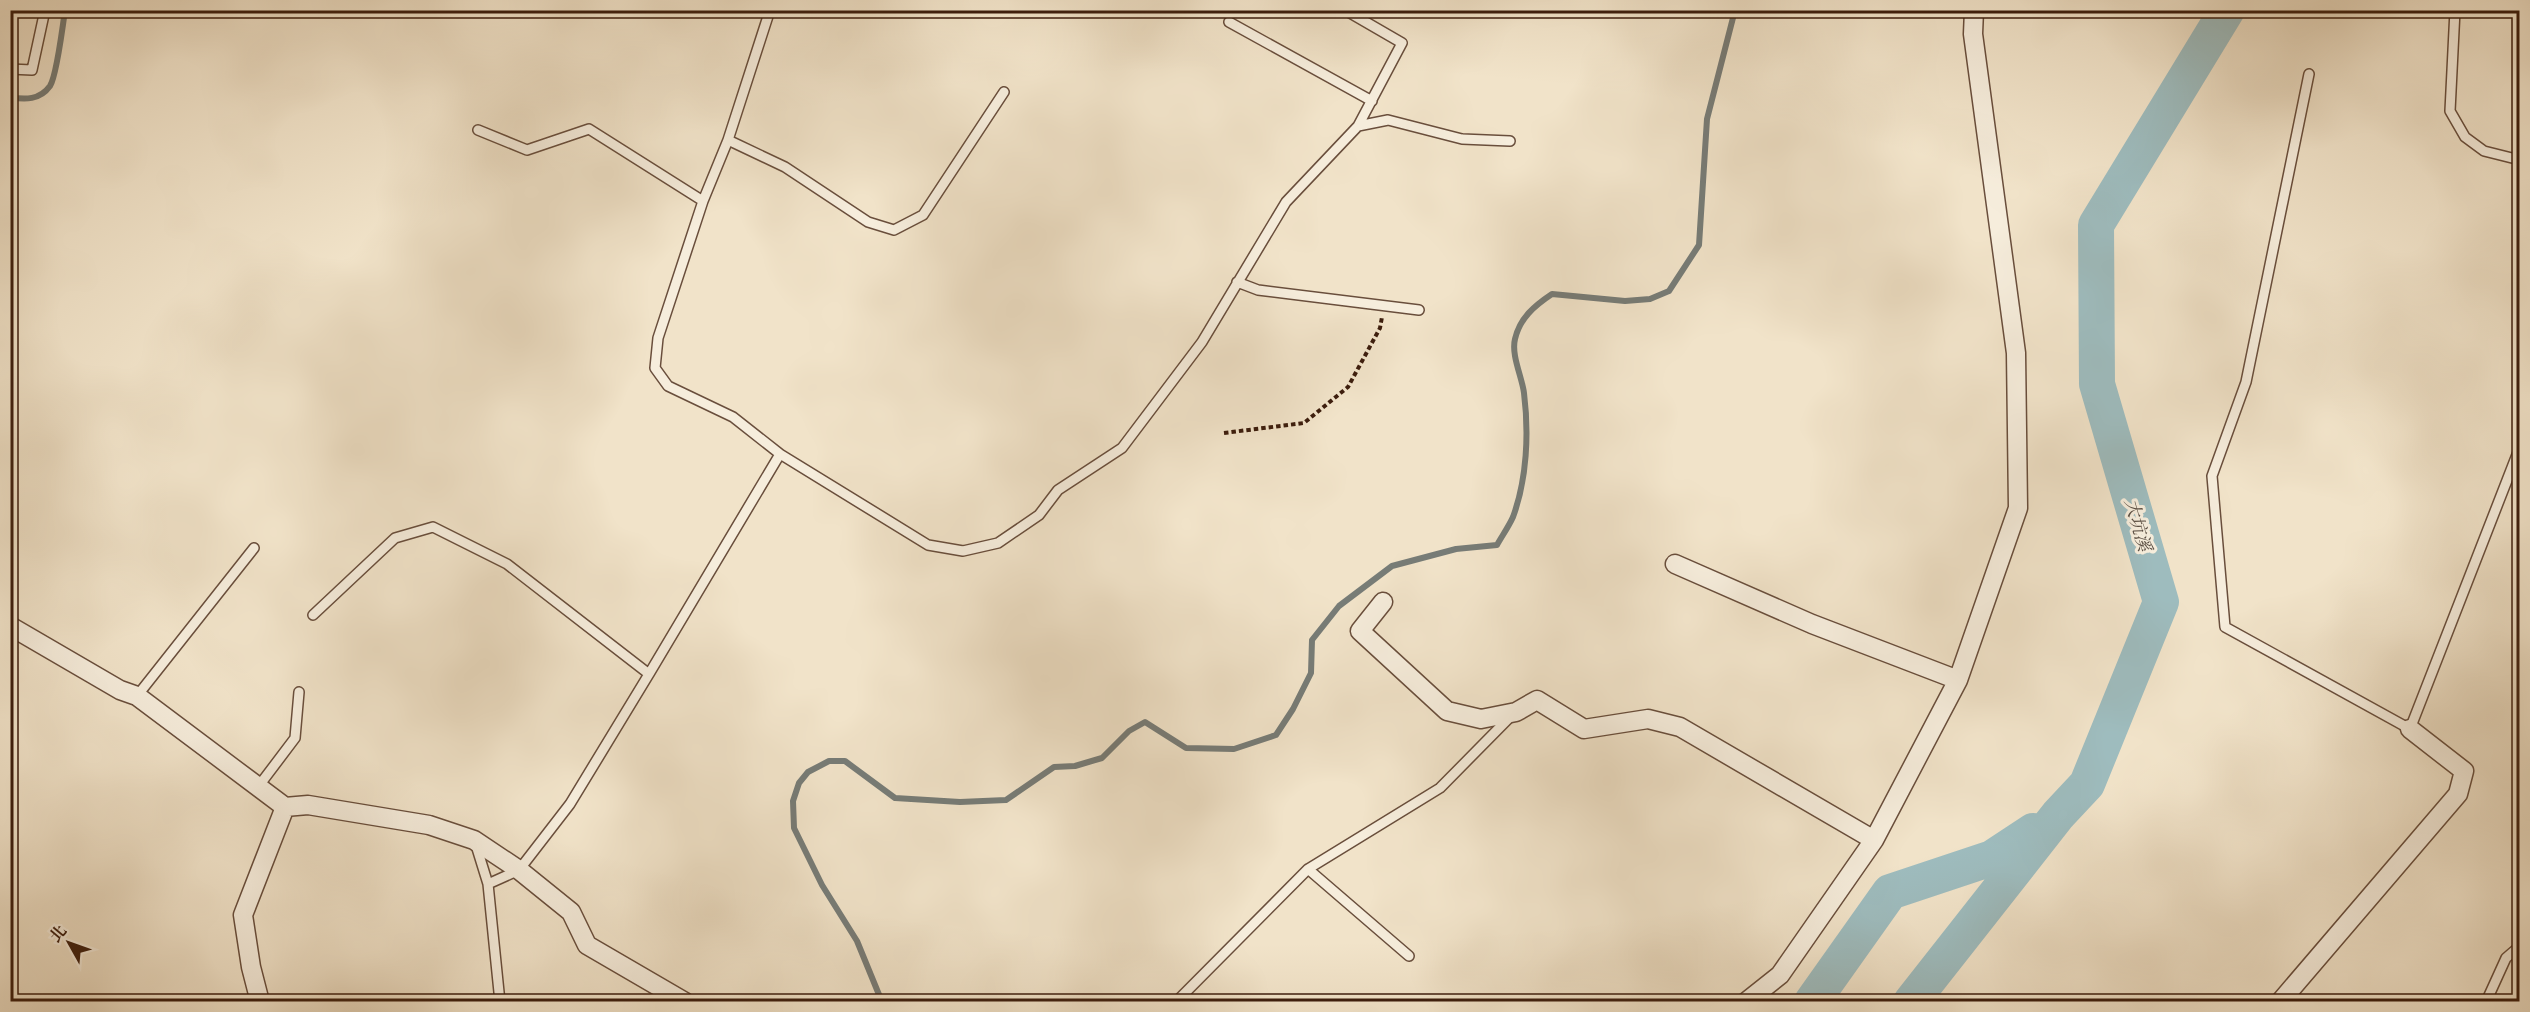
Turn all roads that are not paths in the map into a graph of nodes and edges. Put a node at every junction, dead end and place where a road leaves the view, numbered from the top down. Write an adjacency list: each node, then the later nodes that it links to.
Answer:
1 (45, 10): 7 (lane)
2 (770, 10): 13 (lane)
3 (1346, 10): 10 (lane)
4 (1974, 10): 27 (street)
5 (2455, 10): 15 (lane)
6 (1229, 22): 10 (lane)
7 (10, 69)
8 (2309, 74): 31 (lane)
9 (1004, 92): 13 (lane)
10 (1372, 101): 11 (lane)
11 (1358, 126): 14 (lane); 17 (lane)
12 (478, 130): 16 (lane)
13 (728, 140): 16 (lane)
14 (1510, 141)
15 (2520, 160)
16 (703, 201): 20 (lane)
17 (1237, 282): 18 (lane); 20 (lane)
18 (1419, 310)
19 (2520, 447): 31 (lane)
20 (780, 454): 26 (lane)
21 (254, 548): 29 (lane)
22 (1675, 564): 27 (street)
23 (1383, 602): 30 (street)
24 (313, 615): 26 (lane)
25 (10, 626): 29 (street)
26 (649, 674): 37 (lane)
27 (1958, 680): 35 (street)
28 (299, 692): 32 (lane)
29 (137, 696): 32 (street)
30 (1516, 712): 35 (street); 36 (lane)
31 (2410, 729): 46 (street)
32 (258, 787): 33 (street)
33 (285, 807): 34 (street); 41 (street)
34 (474, 840): 37 (street); 38 (lane)
35 (1874, 840): 45 (street)
36 (1308, 869): 40 (lane); 44 (lane)
37 (519, 870): 38 (lane); 43 (street)
38 (488, 884): 42 (lane)
39 (2520, 946): 47 (lane)
40 (1409, 956)
41 (260, 1002)
42 (500, 1002)
43 (686, 1002)
44 (1176, 1002)
45 (1746, 1002)
46 (2280, 1002)
47 (2486, 1002)

